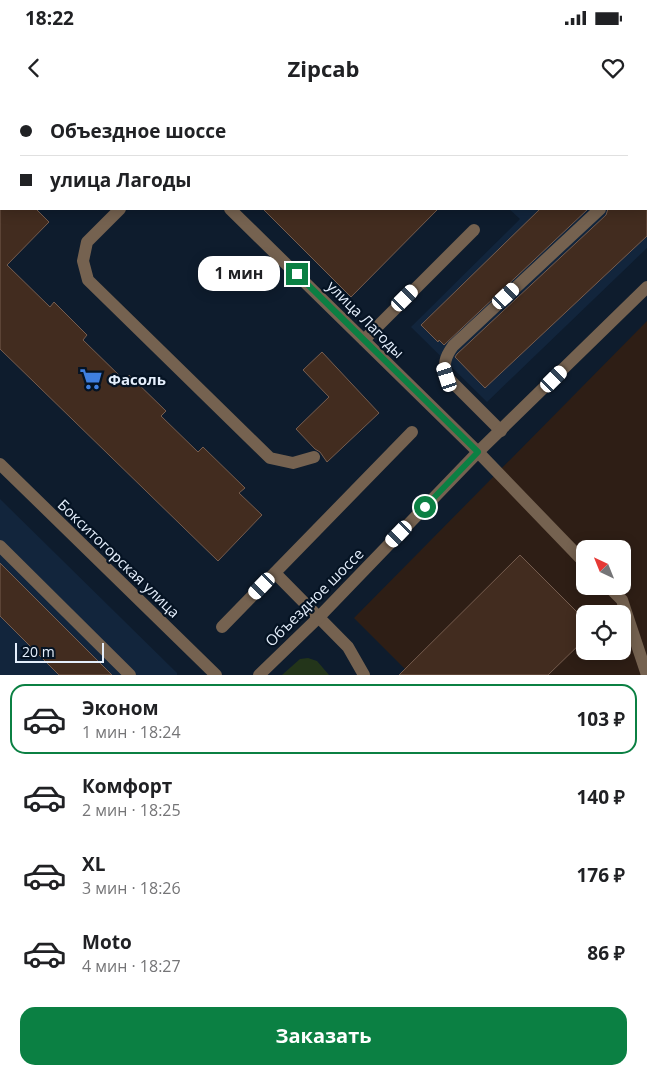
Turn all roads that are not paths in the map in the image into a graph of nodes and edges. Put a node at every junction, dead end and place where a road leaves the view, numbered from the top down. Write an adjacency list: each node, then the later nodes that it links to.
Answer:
1 (119, 210): 10 (street)
2 (231, 210): 6 (street, улица Лагоды)
3 (599, 210): 7 (street)
4 (474, 230): 6 (street)
5 (647, 287): 7 (street, Объездное шоссе)
6 (364, 340): 9 (street, улица Лагоды)
7 (501, 431): 9 (street, Объездное шоссе)
8 (412, 432): 14 (street)
9 (478, 452): 13 (street, улица Лагоды); 16 (street, Объездное шоссе)
10 (314, 457)
11 (0, 464): 19 (street, Бокситогорская улица)
12 (0, 546): 18 (street)
13 (576, 554)
14 (275, 573): 16 (street); 17 (street)
15 (617, 595): 22 (street)
16 (319, 617): 20 (street, Объездное шоссе); 21 (street)
17 (222, 627)
18 (130, 675)
19 (216, 675)
20 (259, 675)
21 (364, 675)
22 (647, 675)

